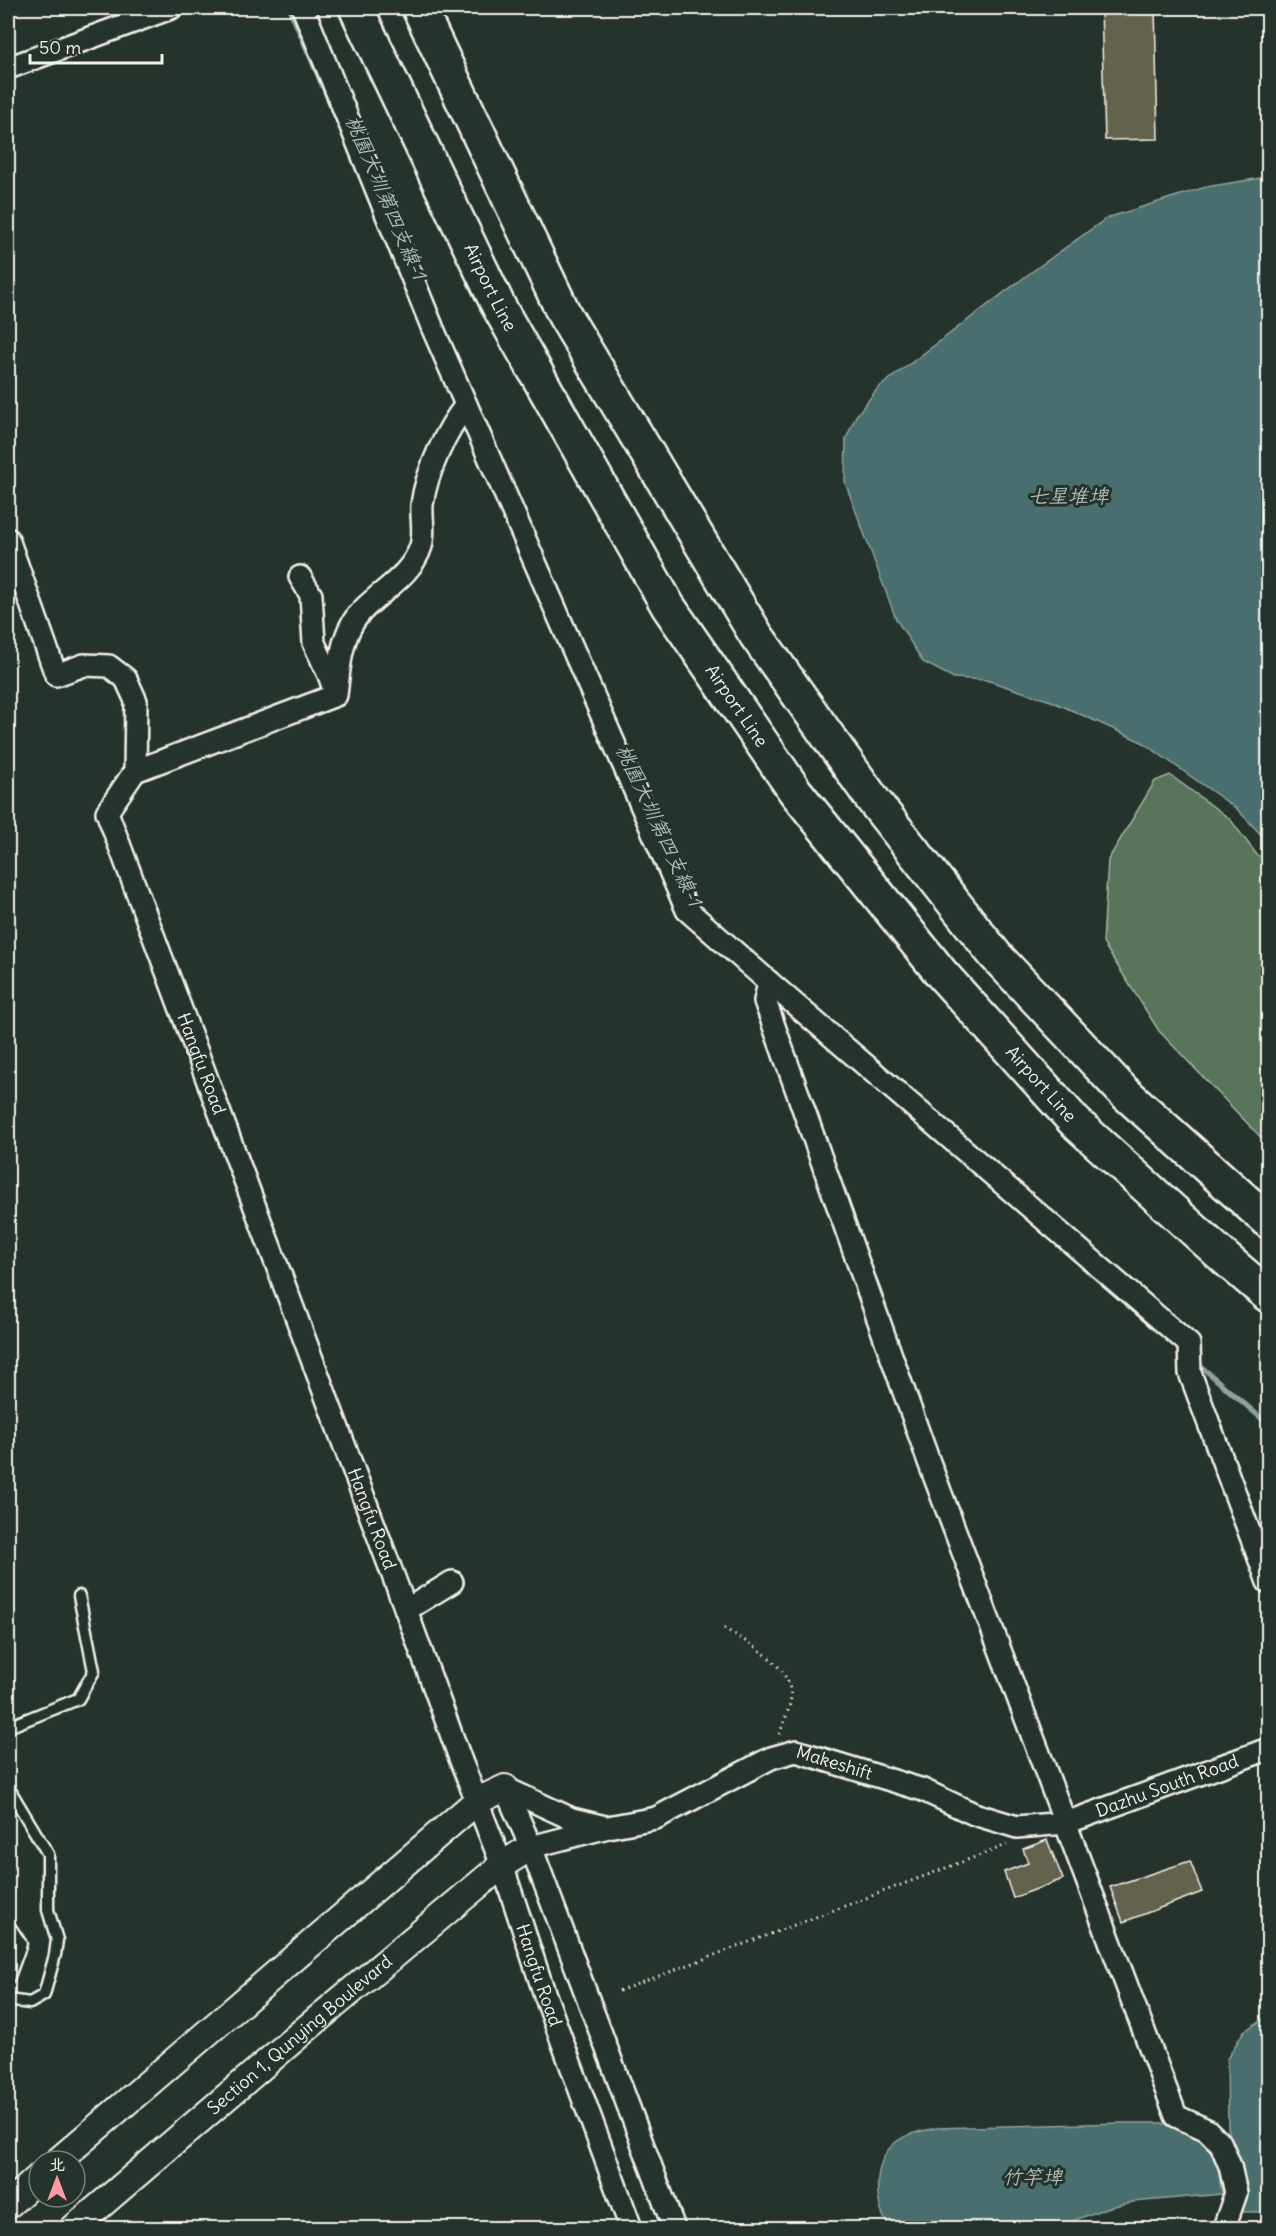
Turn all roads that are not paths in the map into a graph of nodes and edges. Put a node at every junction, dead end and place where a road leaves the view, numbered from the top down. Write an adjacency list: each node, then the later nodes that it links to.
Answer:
1 (171, 8): 5 (street)
2 (303, 8): 6 (street)
3 (356, 8): 13 (highway, Airport Line)
4 (419, 8): 12 (highway)
5 (8, 68)
6 (466, 405): 9 (street); 11 (street)
7 (8, 539): 10 (street)
8 (300, 577): 9 (street)
9 (336, 695): 10 (street)
10 (135, 771): 17 (street, Hangfu Road)
11 (768, 982): 15 (street); 23 (street)
12 (1269, 1221)
13 (1269, 1295)
14 (452, 1582): 17 (street)
15 (1269, 1582)
16 (79, 1596): 18 (lane)
17 (406, 1610): 22 (street, Hangfu Road)
18 (8, 1727)
19 (1269, 1749): 23 (street, Dazhu South Road)
20 (8, 1787): 29 (lane)
21 (505, 1788): 22 (street); 24 (street, Makeshift); 25 (street, Hangfu Road)
22 (477, 1801): 26 (street, Hangfu Road); 30 (street)
23 (1066, 1823): 24 (street, Makeshift); 36 (street)
24 (608, 1827): 25 (street, Makeshift)
25 (531, 1847): 26 (street, Section 1, Qunying Boulevard); 35 (street, Hangfu Road)
26 (502, 1865): 33 (street, Section 1, Qunying Boulevard); 34 (street, Hangfu Road)
27 (8, 1924): 28 (lane)
28 (8, 1979)
29 (8, 2000)
30 (72, 2149)
31 (27, 2188): 32 (street)
32 (8, 2205)
33 (74, 2229)
34 (631, 2229)
35 (674, 2229)
36 (1224, 2229)

